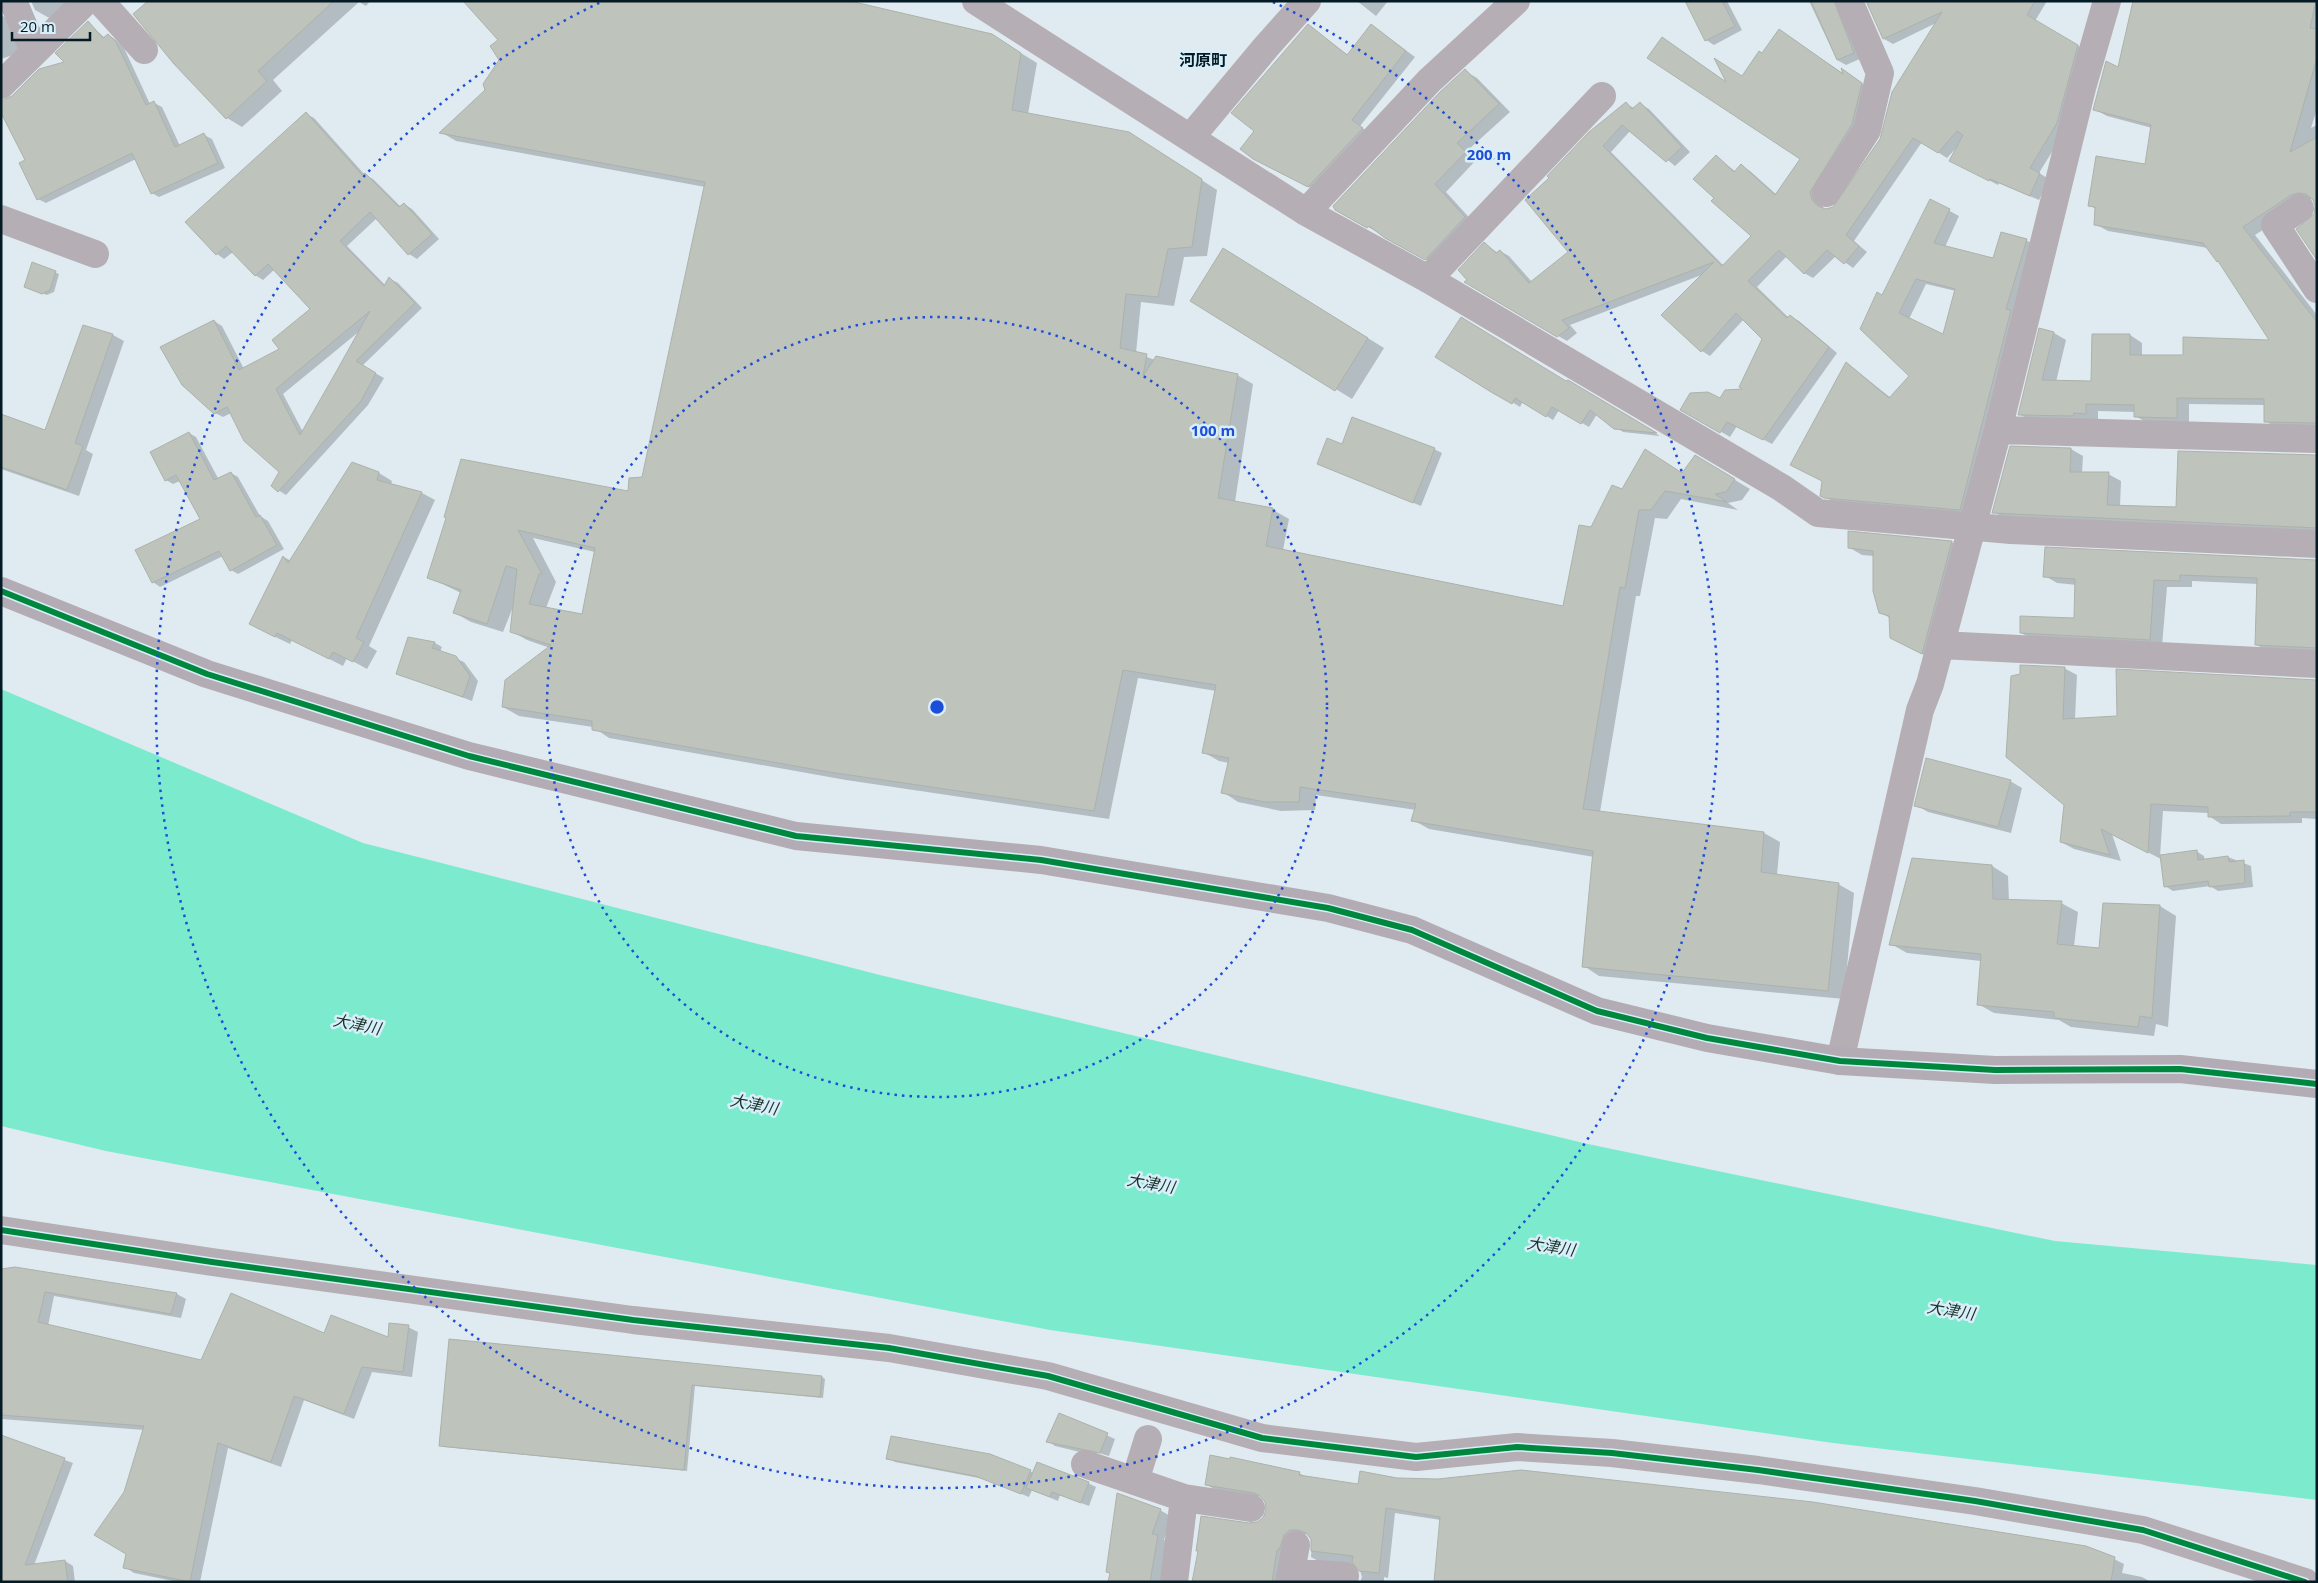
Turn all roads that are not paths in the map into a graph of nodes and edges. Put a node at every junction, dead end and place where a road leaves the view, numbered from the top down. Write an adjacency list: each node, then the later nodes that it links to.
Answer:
1 (13, 1): 10 (street)
2 (86, 1): 10 (street)
3 (100, 1): 9 (street)
4 (976, 1): 13 (street)
5 (1307, 1): 13 (street)
6 (1516, 1): 16 (street)
7 (1849, 1): 14 (street)
8 (2107, 1): 21 (street)
9 (144, 50)
10 (34, 51): 11 (street)
11 (1, 85)
12 (1602, 96): 19 (street)
13 (1190, 138): 16 (street)
14 (1826, 193)
15 (2300, 208): 20 (street)
16 (1306, 212): 19 (street)
17 (1, 219): 18 (street)
18 (95, 254)
19 (1428, 279): 23 (street)
20 (2317, 289)
21 (1998, 430): 22 (street); 23 (street)
22 (2317, 439)
23 (1971, 527): 24 (street); 26 (street)
24 (2317, 544)
25 (1, 590): 28 (street)
26 (1941, 645): 27 (street); 28 (street)
27 (2317, 664)
28 (1840, 1061): 29 (street)
29 (2317, 1084)
30 (1, 1230): 40 (street)
31 (1148, 1439): 33 (street)
32 (1085, 1464): 33 (street)
33 (1135, 1481): 34 (street)
34 (1184, 1498): 35 (street); 39 (street)
35 (1251, 1508)
36 (1296, 1546): 38 (street)
37 (1345, 1576): 38 (street)
38 (1290, 1577)
39 (1174, 1582)
40 (2306, 1582)

